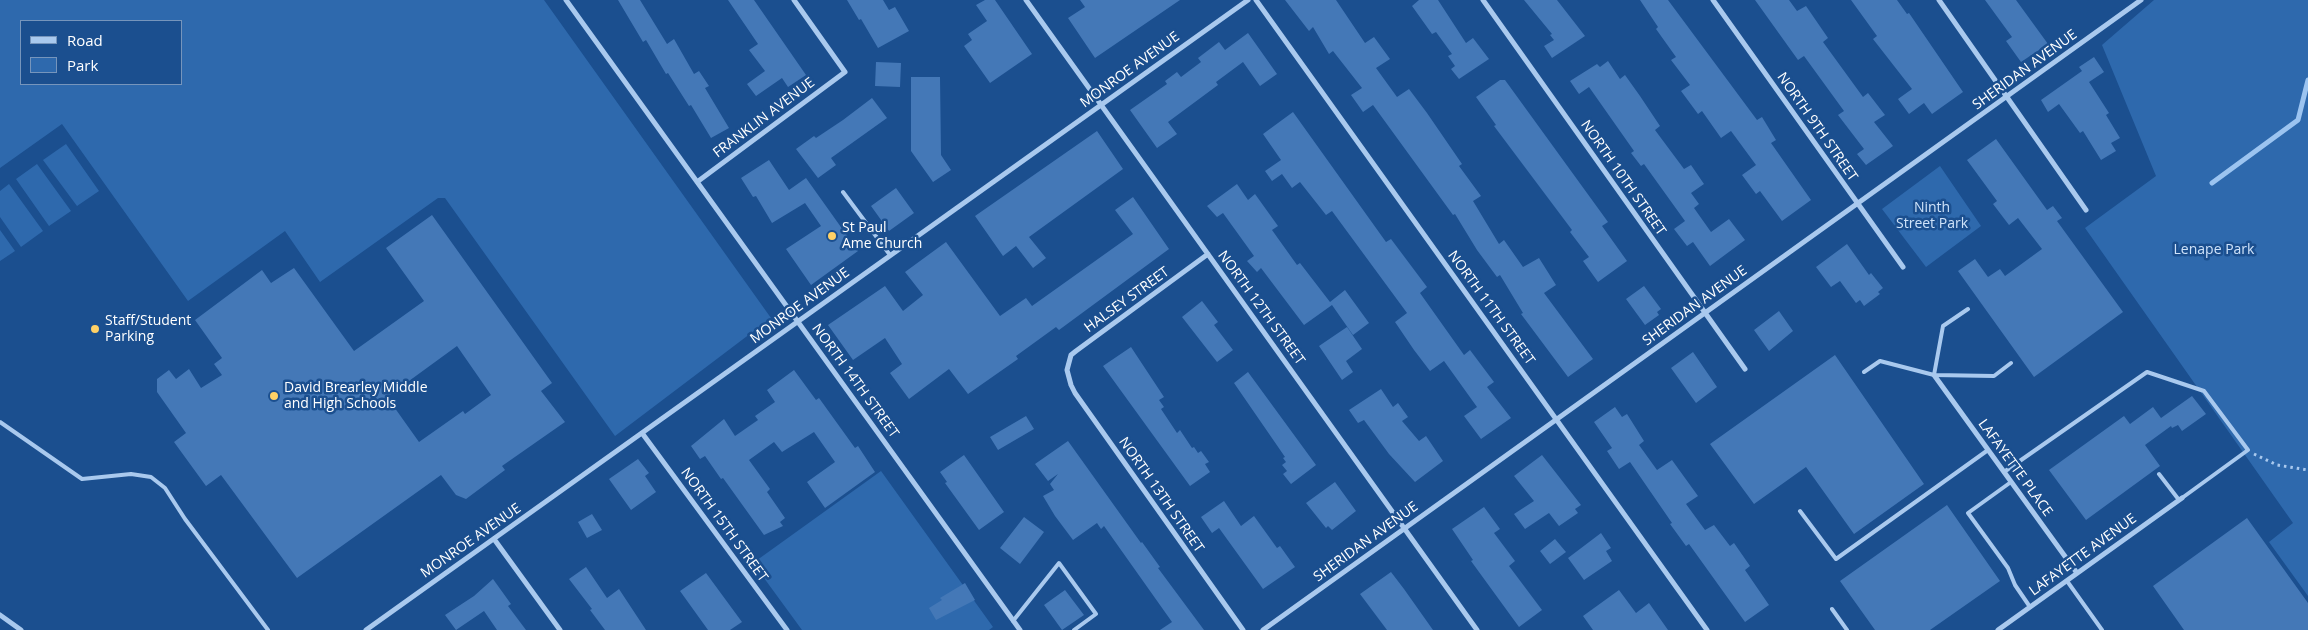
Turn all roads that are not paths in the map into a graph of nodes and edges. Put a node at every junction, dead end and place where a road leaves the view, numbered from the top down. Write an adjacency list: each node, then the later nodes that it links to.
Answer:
1 (566, 0): 12 (street, NORTH 14TH STREET)
2 (794, 0): 12 (street, FRANKLIN AVENUE)
3 (1026, 0): 11 (street, NORTH 12TH STREET)
4 (1248, 0): 11 (street, MONROE AVENUE)
5 (1256, 0): 27 (street, NORTH 11TH STREET)
6 (1483, 0): 20 (street, NORTH 10TH STREET)
7 (1713, 0): 14 (street, NORTH 9TH STREET)
8 (1939, 0): 10 (street)
9 (2141, 0): 10 (street, SHERIDAN AVENUE)
10 (2008, 96): 14 (street, SHERIDAN AVENUE); 15 (street)
11 (1101, 105): 16 (street, NORTH 12TH STREET); 17 (street, MONROE AVENUE)
12 (697, 182): 21 (street, NORTH 14TH STREET)
13 (843, 192): 17 (lane)
14 (1858, 203): 18 (street, NORTH 9TH STREET); 20 (street, SHERIDAN AVENUE)
15 (2086, 210)
16 (1208, 254): 24 (street, HALSEY STREET); 36 (street, NORTH 12TH STREET)
17 (890, 255): 21 (street, MONROE AVENUE)
18 (1903, 267)
19 (1968, 309): 26 (lane)
20 (1705, 312): 23 (street, NORTH 10TH STREET); 27 (street, SHERIDAN AVENUE)
21 (798, 322): 29 (street, MONROE AVENUE); 43 (street, NORTH 14TH STREET)
22 (2011, 362): 26 (lane)
23 (1745, 369)
24 (1067, 370): 51 (street, NORTH 13TH STREET)
25 (1864, 372): 26 (lane)
26 (1934, 375): 30 (street, LAFAYETTE PLACE)
27 (1556, 419): 36 (street, SHERIDAN AVENUE); 54 (street, NORTH 11TH STREET)
28 (0, 422): 45 (lane)
29 (642, 433): 37 (street, MONROE AVENUE); 48 (street, NORTH 15TH STREET)
30 (1988, 450): 31 (street, LAFAYETTE PLACE); 35 (lane)
31 (2004, 472): 33 (street, LAFAYETTE PLACE); 34 (lane)
32 (2159, 474): 34 (lane)
33 (2011, 482): 38 (street, LAFAYETTE PLACE); 40 (lane)
34 (2180, 499): 38 (street, LAFAYETTE AVENUE)
35 (1800, 511)
36 (1404, 528): 52 (street, SHERIDAN AVENUE); 53 (street, NORTH 12TH STREET)
37 (494, 539): 46 (street, MONROE AVENUE); 47 (street)
38 (2076, 574): 39 (street, LAFAYETTE AVENUE)
39 (2067, 580): 40 (street, LAFAYETTE AVENUE); 57 (lane)
40 (2030, 607): 56 (street, LAFAYETTE AVENUE)
41 (1832, 609): 55 (lane)
42 (0, 615): 44 (street)
43 (1013, 621): 49 (street, NORTH 14TH STREET); 50 (lane)
44 (21, 630)
45 (268, 630)
46 (366, 630)
47 (560, 630)
48 (787, 630)
49 (1020, 630)
50 (1074, 630)
51 (1243, 630)
52 (1263, 630)
53 (1478, 630)
54 (1707, 630)
55 (1847, 630)
56 (1998, 630)
57 (2102, 630)

